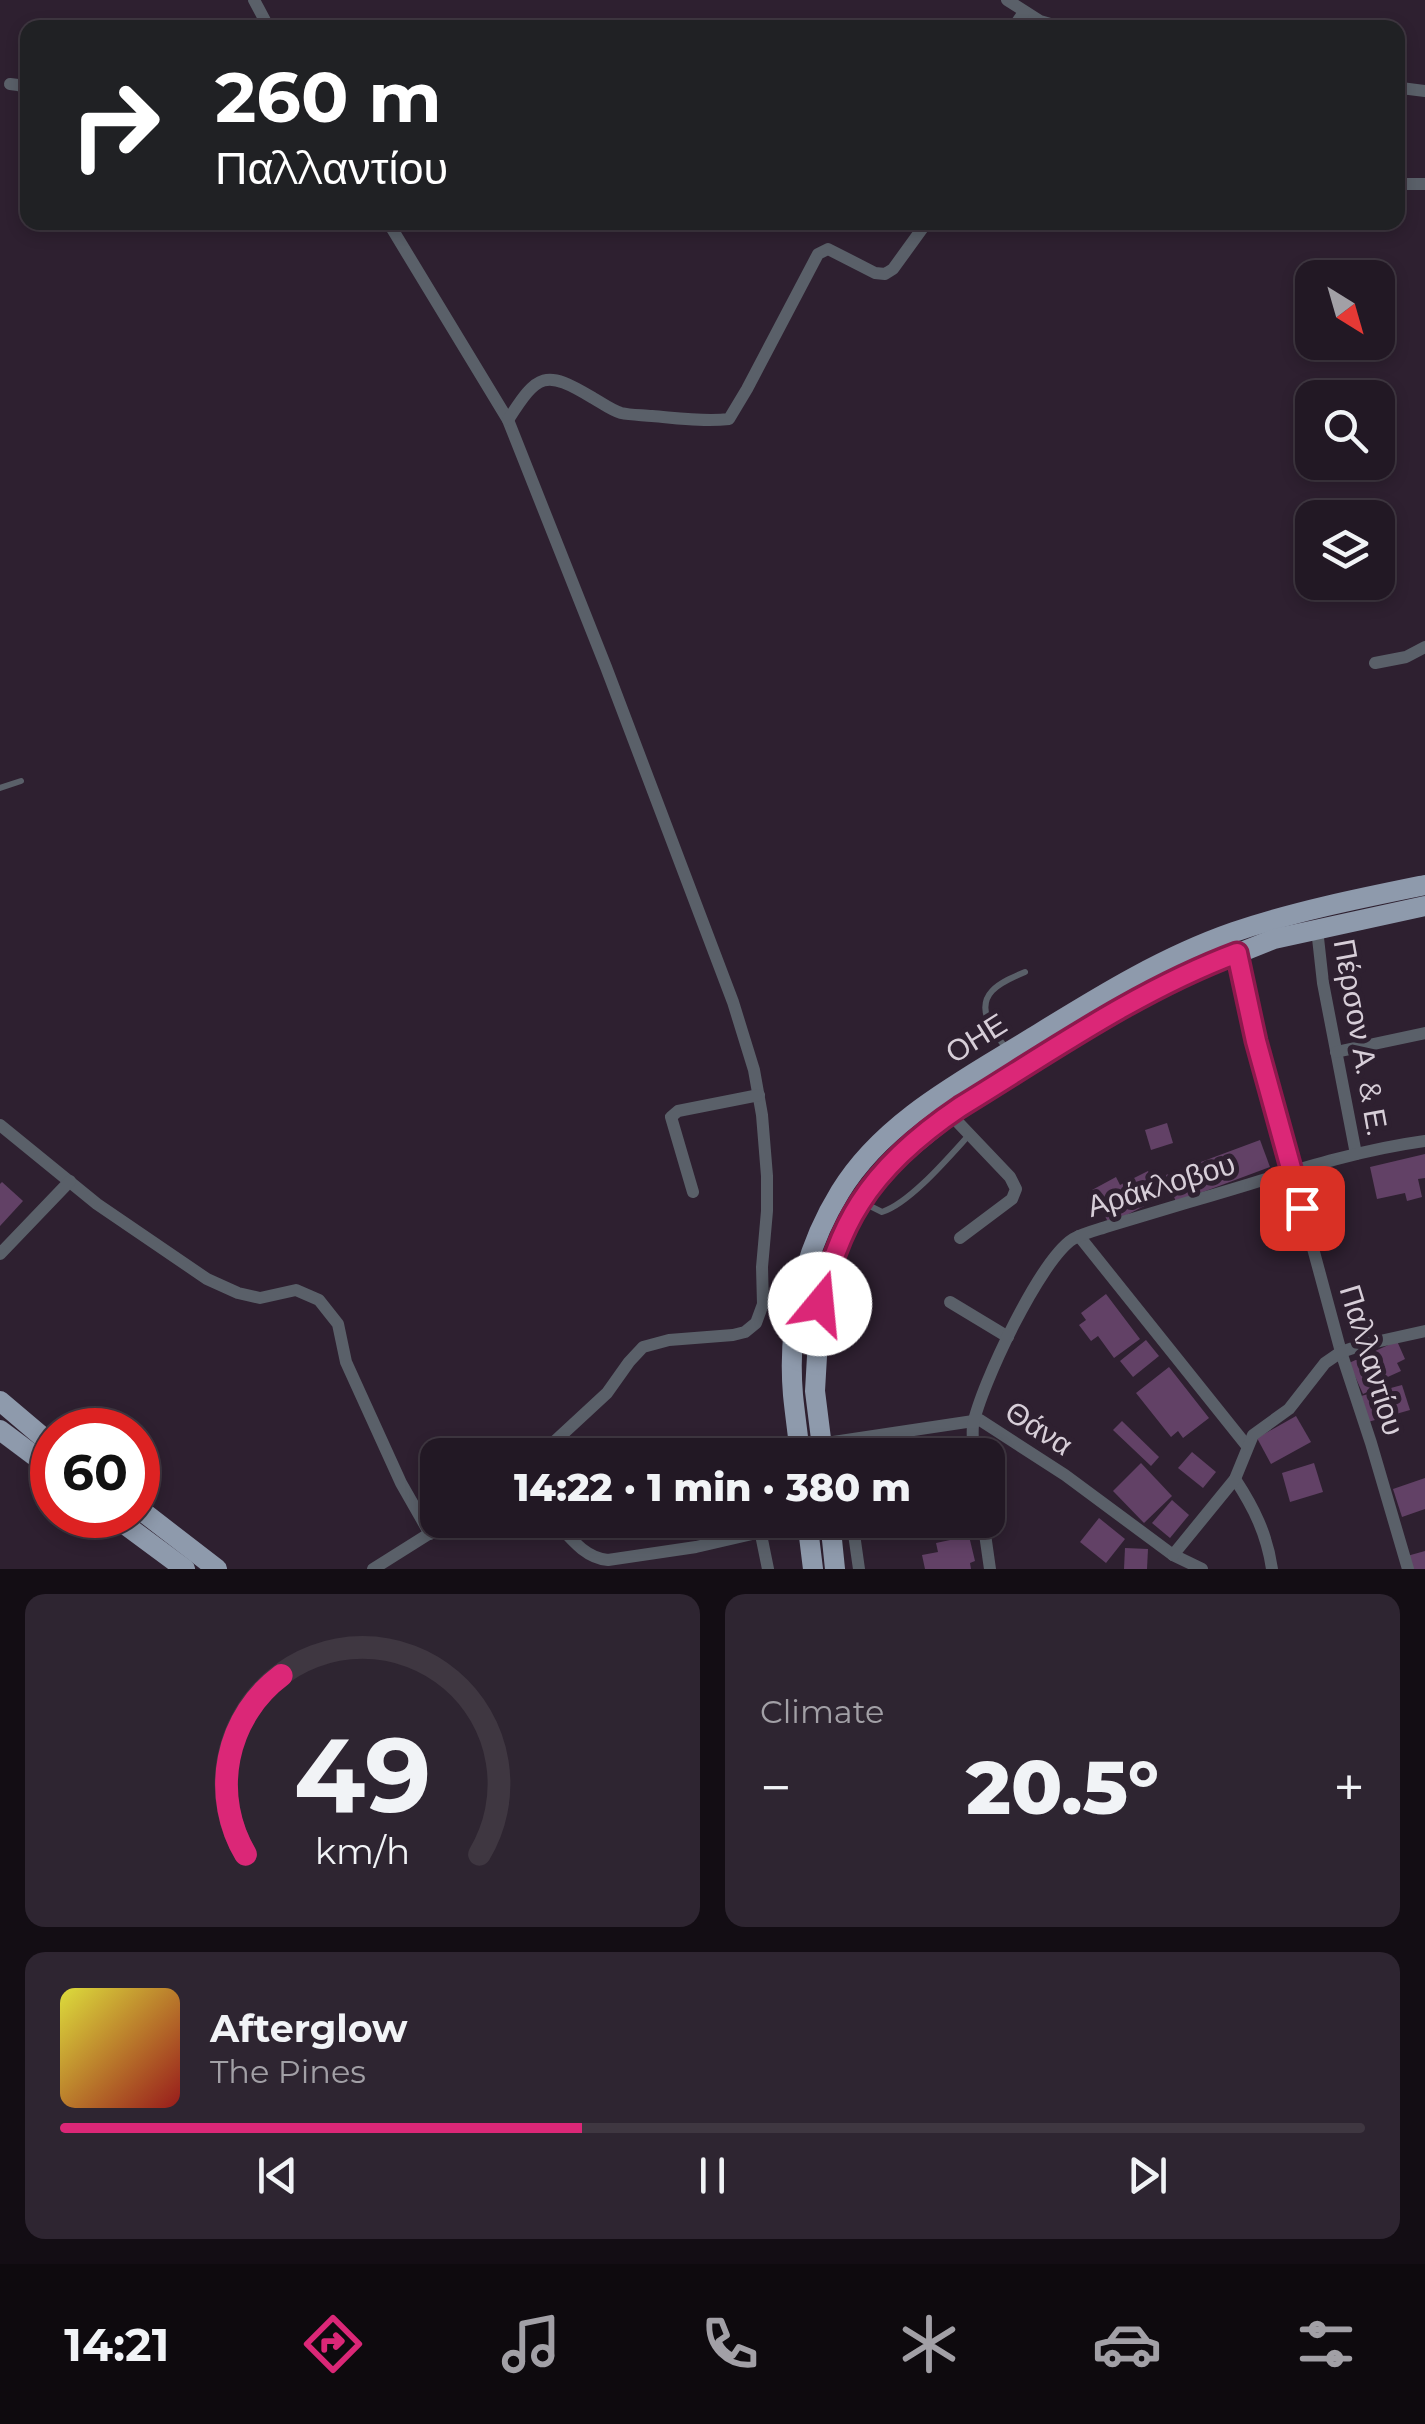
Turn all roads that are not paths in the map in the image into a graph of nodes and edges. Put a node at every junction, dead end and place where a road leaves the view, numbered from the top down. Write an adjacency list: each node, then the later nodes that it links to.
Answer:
1 (1007, 0): 2 (street)
2 (1024, 12): 3 (street); 4 (street)
3 (1018, 20)
4 (1034, 20)
5 (10, 84): 6 (street)
6 (20, 86)
7 (393, 230): 9 (street)
8 (920, 230): 9 (street)
9 (508, 420): 22 (street)
10 (1425, 647): 11 (street)
11 (1375, 663)
12 (22, 781): 13 (lane)
13 (0, 788)
14 (1425, 885): 17 (main road, ΟΗΕ)
15 (1425, 906): 16 (main road, ΟΗΕ)
16 (1316, 928): 17 (main road, ΟΗΕ); 20 (street, Πέρσον Α. & Ε.)
17 (1234, 943): 21 (main road, ΟΗΕ); 23 (main road, ΟΗΕ); 28 (street, Παλλαντίου)
18 (1024, 972): 21 (lane)
19 (1425, 1034): 20 (street)
20 (1336, 1052): 27 (street, Πέρσον Α. & Ε.)
21 (1007, 1053): 44 (main road, ΟΗΕ)
22 (759, 1096): 30 (street); 43 (street)
23 (950, 1114): 25 (street); 31 (main road, ΟΗΕ)
24 (0, 1124): 29 (street)
25 (970, 1134): 31 (lane); 33 (street)
26 (1425, 1140): 27 (street, Αράκλοβου)
27 (1356, 1154): 28 (street, Αράκλοβου)
28 (1292, 1172): 32 (street, Αράκλοβου); 38 (street, Παλλαντίου)
29 (70, 1181): 34 (street); 51 (street)
30 (693, 1192)
31 (860, 1202): 45 (main road, ΟΗΕ)
32 (1079, 1236): 37 (street, Αράκλοβου); 48 (street)
33 (960, 1238)
34 (0, 1254)
35 (950, 1302): 37 (street)
36 (1425, 1331): 38 (street)
37 (1008, 1336): 40 (street, Αράκλοβου)
38 (1341, 1352): 48 (street); 73 (street, Παλλαντίου)
39 (0, 1401): 41 (main road)
40 (974, 1420): 46 (street, Θάνα); 47 (street); 62 (street, Θάνα)
41 (30, 1426)
42 (0, 1430): 49 (main road)
43 (558, 1438)
44 (798, 1438)
45 (829, 1438)
46 (886, 1438)
47 (972, 1438)
48 (1247, 1446): 50 (street)
49 (30, 1452)
50 (1235, 1478): 62 (street); 72 (street)
51 (420, 1517)
52 (160, 1525): 64 (main road)
53 (143, 1538): 63 (main road)
54 (423, 1538): 65 (street)
55 (571, 1538): 56 (street)
56 (725, 1538)
57 (762, 1538): 66 (street)
58 (810, 1538): 67 (main road)
59 (832, 1538): 68 (main road)
60 (854, 1538): 69 (street)
61 (986, 1538): 70 (street)
62 (1174, 1555): 71 (street, Θάνα)
63 (185, 1569)
64 (217, 1569)
65 (373, 1569)
66 (768, 1569)
67 (813, 1569)
68 (836, 1569)
69 (858, 1569)
70 (990, 1569)
71 (1202, 1569)
72 (1272, 1569)
73 (1408, 1569)

